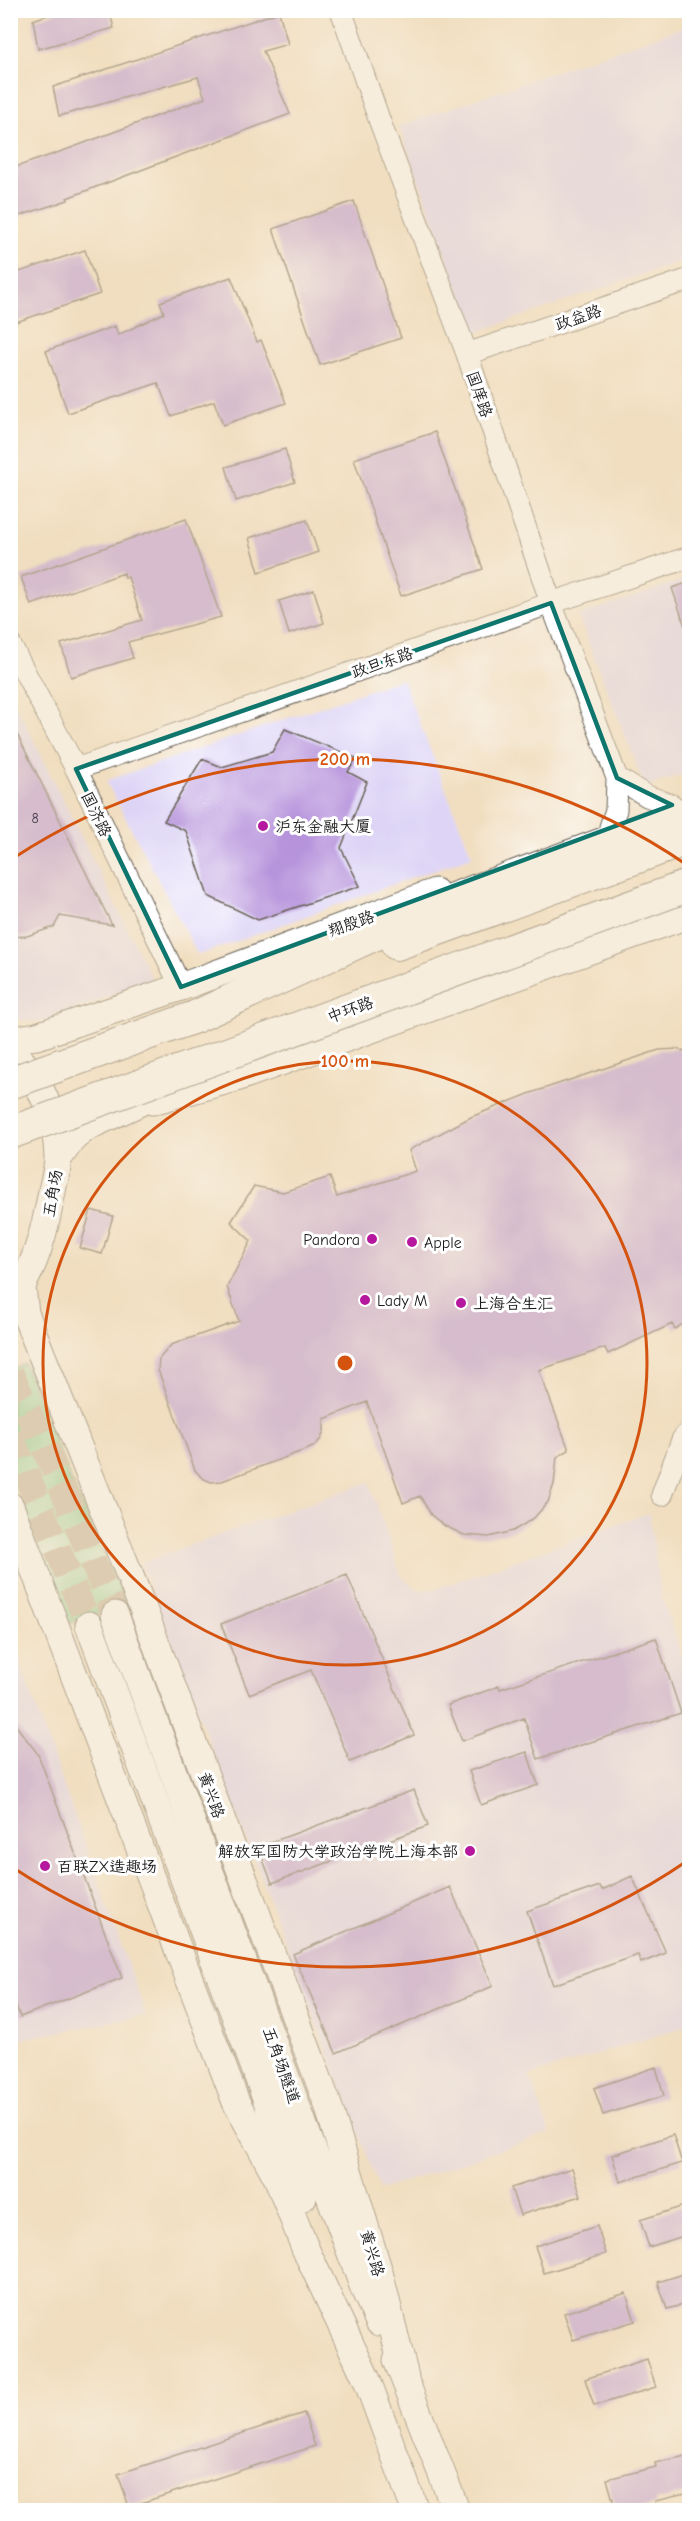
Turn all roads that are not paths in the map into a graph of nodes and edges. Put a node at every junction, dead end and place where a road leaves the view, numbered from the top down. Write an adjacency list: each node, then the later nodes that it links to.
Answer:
1 (341, 10): 3 (street, 国庠路)
2 (690, 279): 3 (street, 政益路)
3 (467, 354): 5 (street, 国庠路)
4 (690, 557): 5 (street, 政旦东路)
5 (551, 603): 7 (street, 政旦东路); 8 (street, 国庠路)
6 (10, 644): 7 (street, 国济路)
7 (76, 769): 16 (street, 国济路)
8 (617, 778): 9 (street); 10 (street, 国庠路)
9 (684, 805): 10 (main road, 翔殷路); 17 (highway)
10 (610, 827): 16 (main road, 翔殷路)
11 (690, 838): 17 (highway)
12 (690, 885): 20 (highway, 中环路, bridge)
13 (690, 891): 22 (main road)
14 (690, 898): 20 (highway, bridge)
15 (690, 914): 22 (main road)
16 (181, 987): 18 (main road, 翔殷路)
17 (195, 1017): 21 (highway, bridge)
18 (10, 1040)
19 (10, 1052): 24 (main road, 五角场)
20 (212, 1059): 23 (highway, 中环路, bridge)
21 (10, 1083)
22 (122, 1110): 24 (main road)
23 (10, 1133)
24 (58, 1158): 25 (main road, 五角场)
25 (16, 1296): 31 (main road, 黄兴路)
26 (690, 1429): 27 (street)
27 (662, 1495)
28 (10, 1506): 32 (main road)
29 (115, 1615): 31 (main road, 五角场隧道)
30 (89, 1625): 32 (main road, 五角场隧道)
31 (405, 2377): 34 (main road, 五角场隧道)
32 (367, 2380): 33 (main road)
33 (415, 2511)
34 (456, 2511)

